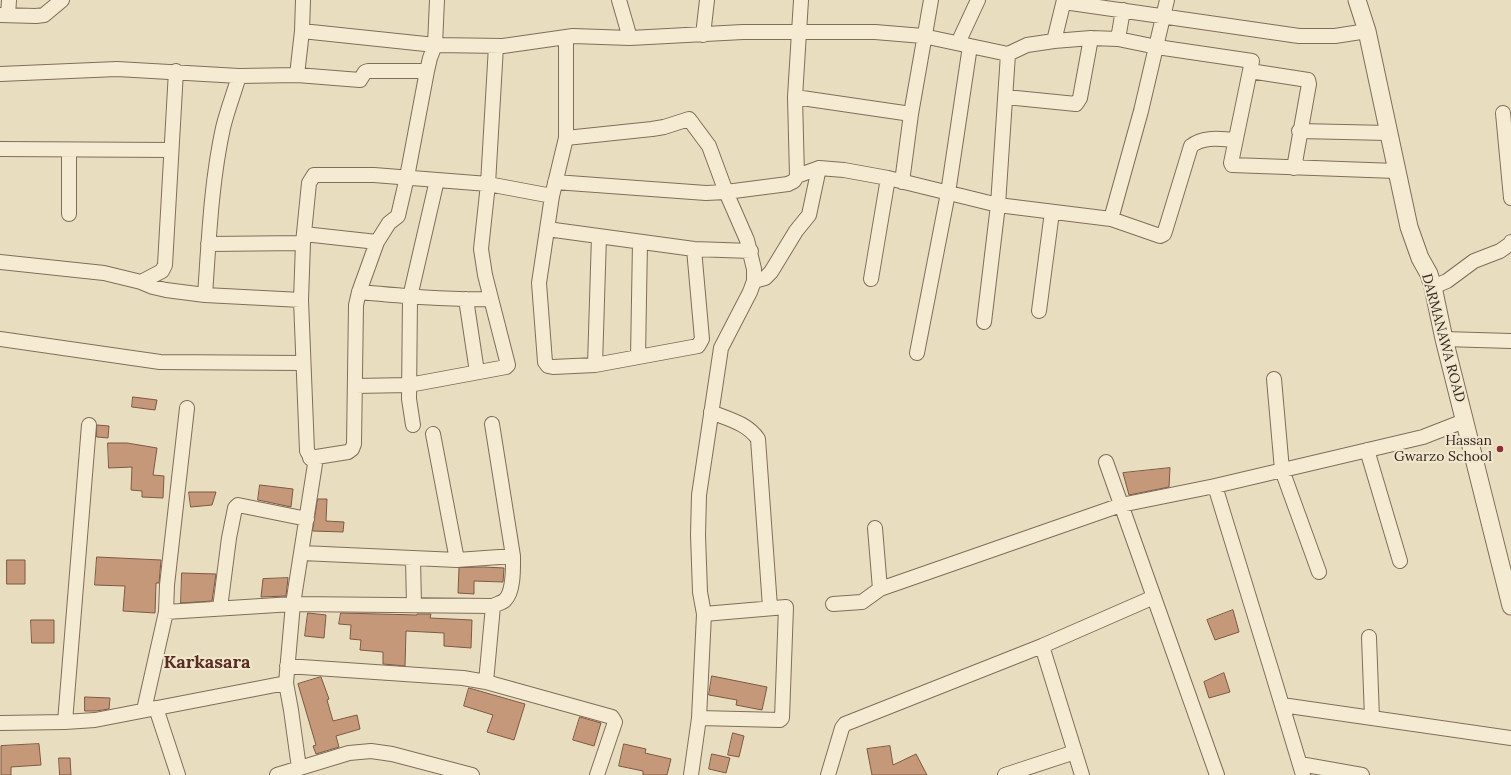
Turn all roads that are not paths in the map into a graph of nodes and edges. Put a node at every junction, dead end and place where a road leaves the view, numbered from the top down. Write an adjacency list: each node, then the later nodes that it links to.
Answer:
1 (9, 0): 14 (street)
2 (62, 0): 14 (street)
3 (303, 0): 16 (street)
4 (437, 0): 27 (street)
5 (618, 0): 22 (street)
6 (707, 0): 19 (street)
7 (801, 0): 18 (street)
8 (931, 0): 20 (street)
9 (978, 0): 26 (street)
10 (1167, 0): 15 (street)
11 (1357, 0): 17 (street, DARMANAWA ROAD)
12 (1064, 1): 13 (street); 25 (street)
13 (1123, 10): 15 (street); 24 (street)
14 (4, 15)
15 (1164, 16): 17 (street); 29 (street)
16 (302, 31): 27 (street); 35 (street)
17 (1367, 31): 42 (street, DARMANAWA ROAD)
18 (799, 32): 19 (street); 20 (street); 37 (street)
19 (702, 34): 22 (street)
20 (923, 36): 26 (street); 40 (street)
21 (566, 37): 22 (street); 28 (street); 43 (street)
22 (630, 38)
23 (1091, 38): 24 (street); 25 (street); 38 (street)
24 (1118, 39): 29 (street)
25 (1054, 41): 30 (street)
26 (964, 44): 30 (street); 59 (street)
27 (436, 45): 28 (street); 32 (street)
28 (496, 46): 57 (street)
29 (1156, 47): 33 (street); 65 (street)
30 (1008, 54): 38 (street)
31 (176, 71): 34 (street); 36 (street); 46 (street)
32 (427, 71): 35 (street); 52 (street)
33 (1250, 71): 41 (street); 44 (street)
34 (0, 74)
35 (297, 75): 36 (street)
36 (239, 76): 72 (street)
37 (795, 97): 40 (street); 51 (street)
38 (1006, 97): 62 (street)
39 (1503, 113): 61 (street)
40 (910, 114): 56 (street)
41 (1299, 131): 42 (street); 49 (street)
42 (1388, 133): 50 (street, DARMANAWA ROAD)
43 (566, 138): 55 (street); 58 (street)
44 (1235, 140): 49 (street); 65 (street)
45 (0, 149): 47 (street)
46 (171, 150): 47 (street); 79 (street)
47 (69, 151): 64 (street)
48 (819, 168): 51 (street); 53 (street); 77 (street)
49 (1294, 168): 50 (street)
50 (1396, 171): 78 (street, DARMANAWA ROAD)
51 (797, 176): 58 (street)
52 (407, 177): 54 (street); 68 (street); 69 (street)
53 (888, 178): 56 (street); 76 (street)
54 (437, 180): 57 (street); 82 (street)
55 (555, 182): 58 (street); 60 (street)
56 (902, 182): 59 (street)
57 (488, 184): 60 (street); 84 (street)
58 (726, 192): 74 (street)
59 (948, 193): 62 (street); 91 (street)
60 (552, 196): 66 (street)
61 (1511, 198)
62 (998, 205): 63 (street); 87 (street)
63 (1052, 212): 65 (street); 86 (street)
64 (69, 214)
65 (1111, 219)
66 (547, 229): 67 (street); 94 (street)
67 (599, 236): 70 (street); 94 (street)
68 (303, 239): 69 (street); 72 (street); 85 (street)
69 (377, 242): 80 (street)
70 (640, 242): 73 (street); 92 (street)
71 (1511, 242): 78 (street)
72 (208, 244): 81 (street)
73 (694, 249): 74 (street); 92 (street)
74 (751, 251): 77 (street)
75 (0, 262): 79 (street)
76 (871, 279)
77 (754, 281): 100 (street)
78 (1431, 281): 89 (street, DARMANAWA ROAD)
79 (141, 282): 81 (street)
80 (359, 292): 82 (street); 98 (street)
81 (205, 295): 85 (street)
82 (410, 297): 83 (street); 97 (street)
83 (466, 299): 84 (street); 95 (street)
84 (491, 299): 95 (street)
85 (301, 300): 93 (street)
86 (1039, 310)
87 (984, 322)
88 (0, 339): 93 (street)
89 (1444, 339): 90 (street); 101 (street, DARMANAWA ROAD)
90 (1511, 341)
91 (917, 353)
92 (638, 357): 94 (street)
93 (302, 363): 107 (street)
94 (595, 365)
95 (476, 372): 97 (street)
96 (1274, 379): 109 (street)
97 (409, 385): 98 (street); 102 (street)
98 (355, 386): 107 (street)
99 (187, 408): 129 (street)
100 (711, 412): 127 (street); 130 (street)
101 (1464, 421): 106 (street); 126 (street, DARMANAWA ROAD)
102 (413, 424)
103 (492, 424): 115 (street)
104 (89, 425): 140 (street)
105 (434, 434): 117 (street)
106 (1367, 450): 109 (street); 118 (street)
107 (313, 461): 112 (street)
108 (1106, 462): 111 (street)
109 (1282, 470): 110 (street); 119 (street)
110 (1215, 486): 111 (street); 136 (street)
111 (1121, 505): 120 (street); 121 (street)
112 (307, 519): 114 (street); 128 (street)
113 (875, 528): 120 (street)
114 (302, 553): 116 (street); 122 (street)
115 (513, 556): 117 (street); 125 (street)
116 (413, 559): 117 (street); 124 (street)
117 (457, 560)
118 (1400, 561)
119 (1319, 572)
120 (880, 589): 123 (street)
121 (1154, 597): 132 (street); 154 (street)
122 (293, 604): 124 (street); 128 (street); 133 (street)
123 (833, 604)
124 (414, 605): 125 (street)
125 (493, 606): 134 (street)
126 (1511, 606)
127 (770, 607): 130 (street); 138 (street)
128 (220, 608): 129 (street)
129 (166, 612): 137 (street)
130 (704, 614): 138 (street)
131 (1369, 637): 139 (street)
132 (1042, 646): 143 (street); 151 (street)
133 (288, 666): 134 (street); 135 (street)
134 (486, 682): 149 (street)
135 (286, 683): 137 (street); 144 (street)
136 (1282, 705): 139 (street); 145 (street)
137 (150, 709): 140 (street); 146 (street)
138 (699, 718): 150 (street)
139 (1372, 718): 142 (street)
140 (65, 722): 141 (street)
141 (0, 723)
142 (1511, 738)
143 (1075, 752): 152 (street); 153 (street)
144 (298, 768): 147 (street); 148 (street)
145 (1301, 770): 155 (street)
146 (178, 775)
147 (277, 775)
148 (472, 775)
149 (597, 775)
150 (691, 775)
151 (828, 775)
152 (1006, 775)
153 (1082, 775)
154 (1217, 775)
155 (1362, 775)

